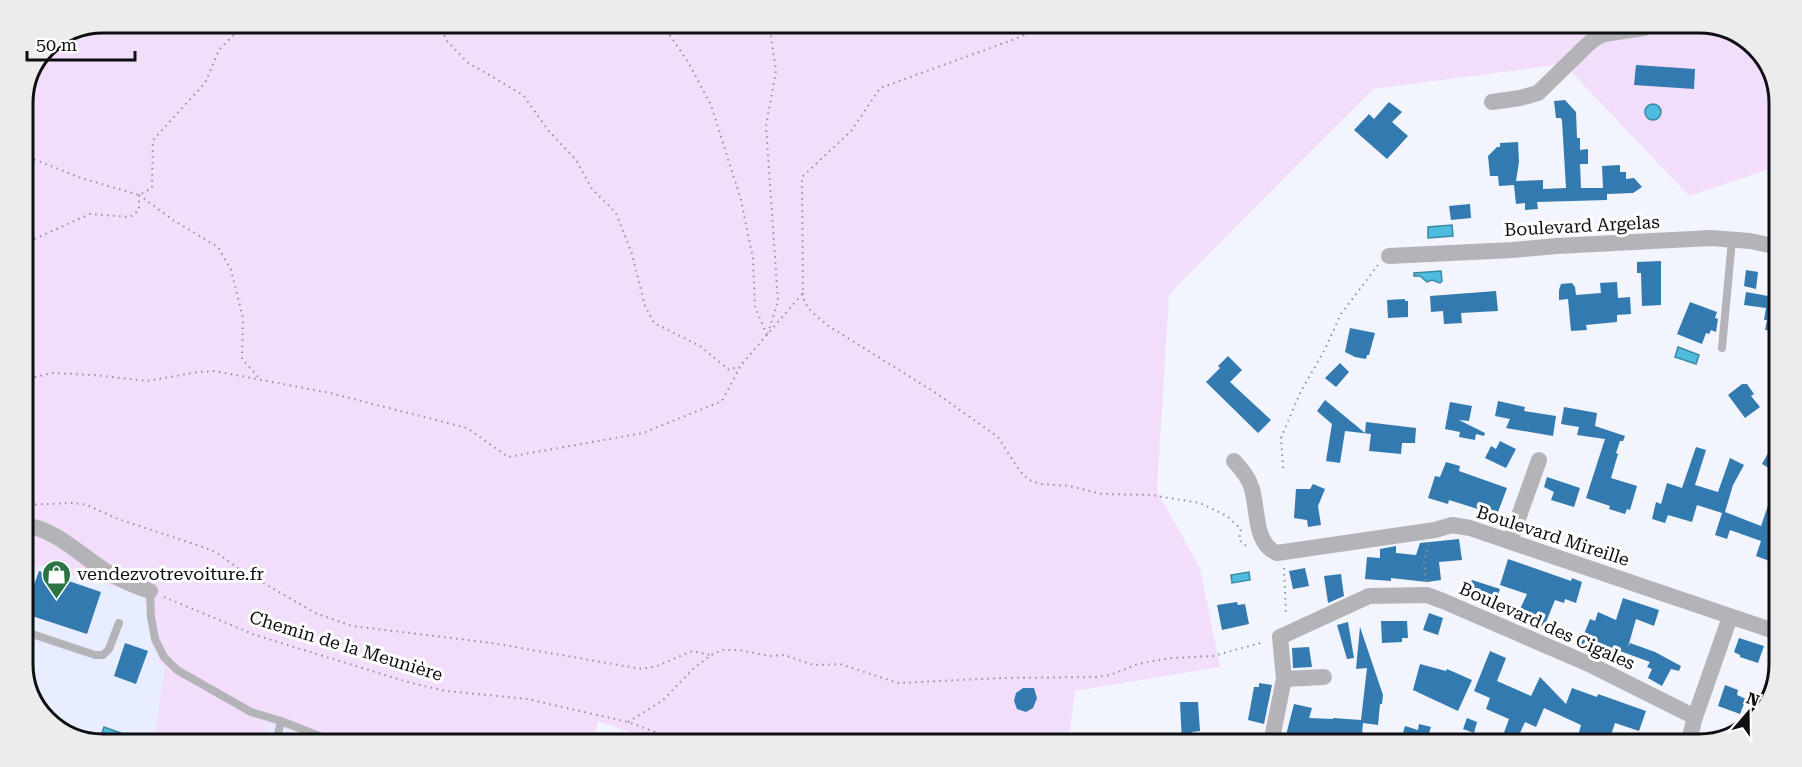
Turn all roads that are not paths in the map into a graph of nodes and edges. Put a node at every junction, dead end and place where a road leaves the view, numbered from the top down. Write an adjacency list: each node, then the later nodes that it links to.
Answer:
1 (1611, 33): 2 (street)
2 (1492, 102)
3 (1732, 240): 4 (street, Boulevard Argelas); 5 (street, Boulevard Argelas); 6 (lane)
4 (1769, 245)
5 (1389, 256)
6 (1722, 348)
7 (1539, 460): 10 (street)
8 (1234, 461): 10 (street, Boulevard Mireille)
9 (33, 526): 11 (street)
10 (1510, 542): 12 (street, Boulevard Mireille)
11 (150, 591): 19 (lane)
12 (1730, 616): 14 (street, Boulevard Mireille); 18 (street)
13 (119, 623): 15 (lane)
14 (1769, 629)
15 (33, 634)
16 (1324, 677): 17 (street)
17 (1284, 679): 18 (street, Boulevard des Cigales); 22 (street)
18 (1695, 717): 23 (street)
19 (281, 721): 20 (lane); 21 (lane)
20 (278, 734)
21 (312, 734)
22 (1273, 734)
23 (1691, 734)

